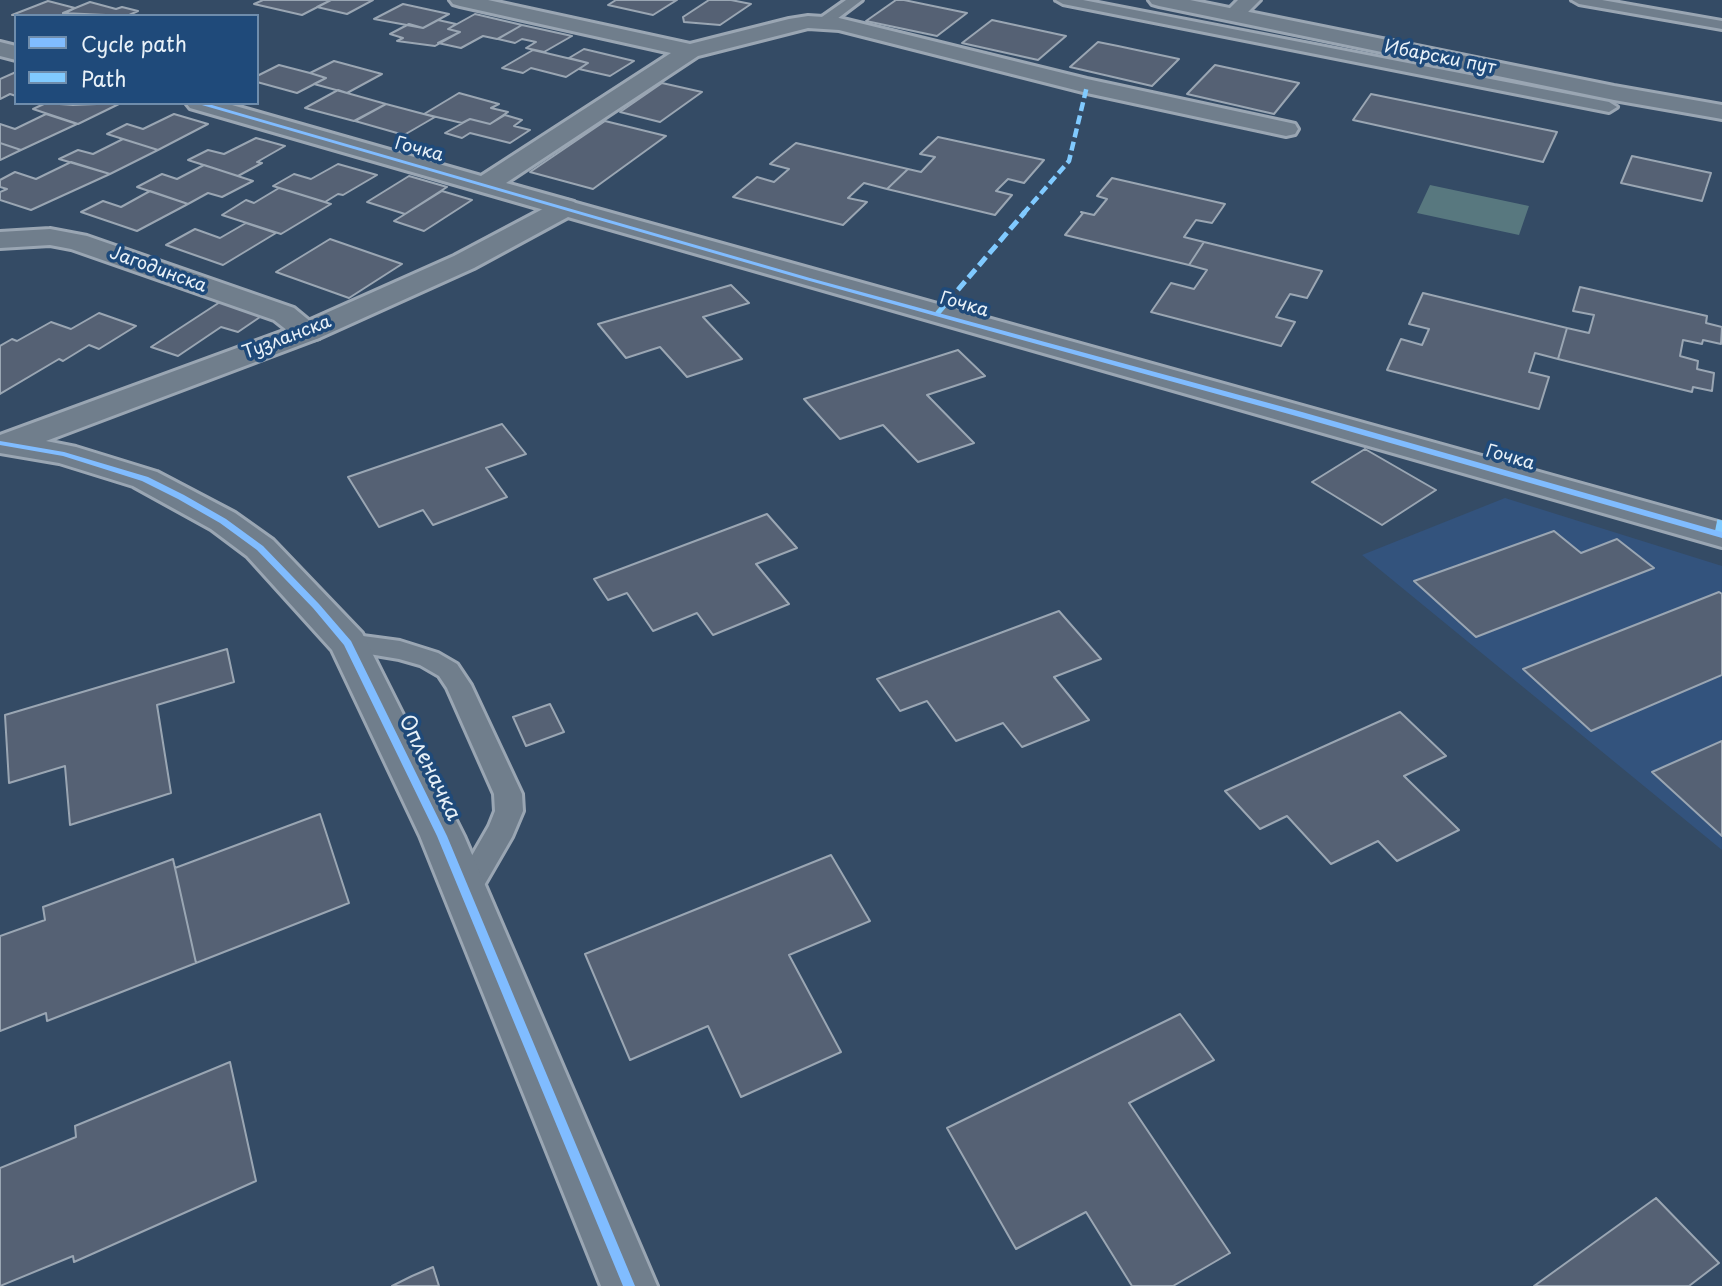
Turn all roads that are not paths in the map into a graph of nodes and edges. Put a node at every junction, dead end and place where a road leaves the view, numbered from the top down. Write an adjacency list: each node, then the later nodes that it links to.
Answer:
1 (460, 0): 10 (street)
2 (855, 0): 7 (lane)
3 (1063, 0): 9 (lane)
4 (1159, 0): 6 (street, Ибарски пут)
5 (1578, 0): 8 (lane)
6 (1245, 4): 9 (street, Ибарски пут); 12 (street, Ибарски пут)
7 (824, 22): 10 (street); 15 (street)
8 (1722, 26)
9 (1343, 47): 13 (lane); 14 (street, Ибарски пут)
10 (690, 51): 16 (street)
11 (205, 105): 16 (street, Гочка)
12 (1722, 105)
13 (1609, 107)
14 (1722, 112)
15 (1286, 129)
16 (485, 185): 17 (street, Гочка)
17 (565, 208): 19 (street, Тузланска); 21 (street, Гочка)
18 (0, 240): 19 (street, Јагодинска)
19 (308, 332): 20 (street, Тузланска)
20 (2, 445): 22 (street, Опленачка)
21 (1722, 536)
22 (348, 643): 23 (street, Опленачка); 23 (lane)
23 (466, 892): 24 (street, Опленачка)
24 (629, 1286)

